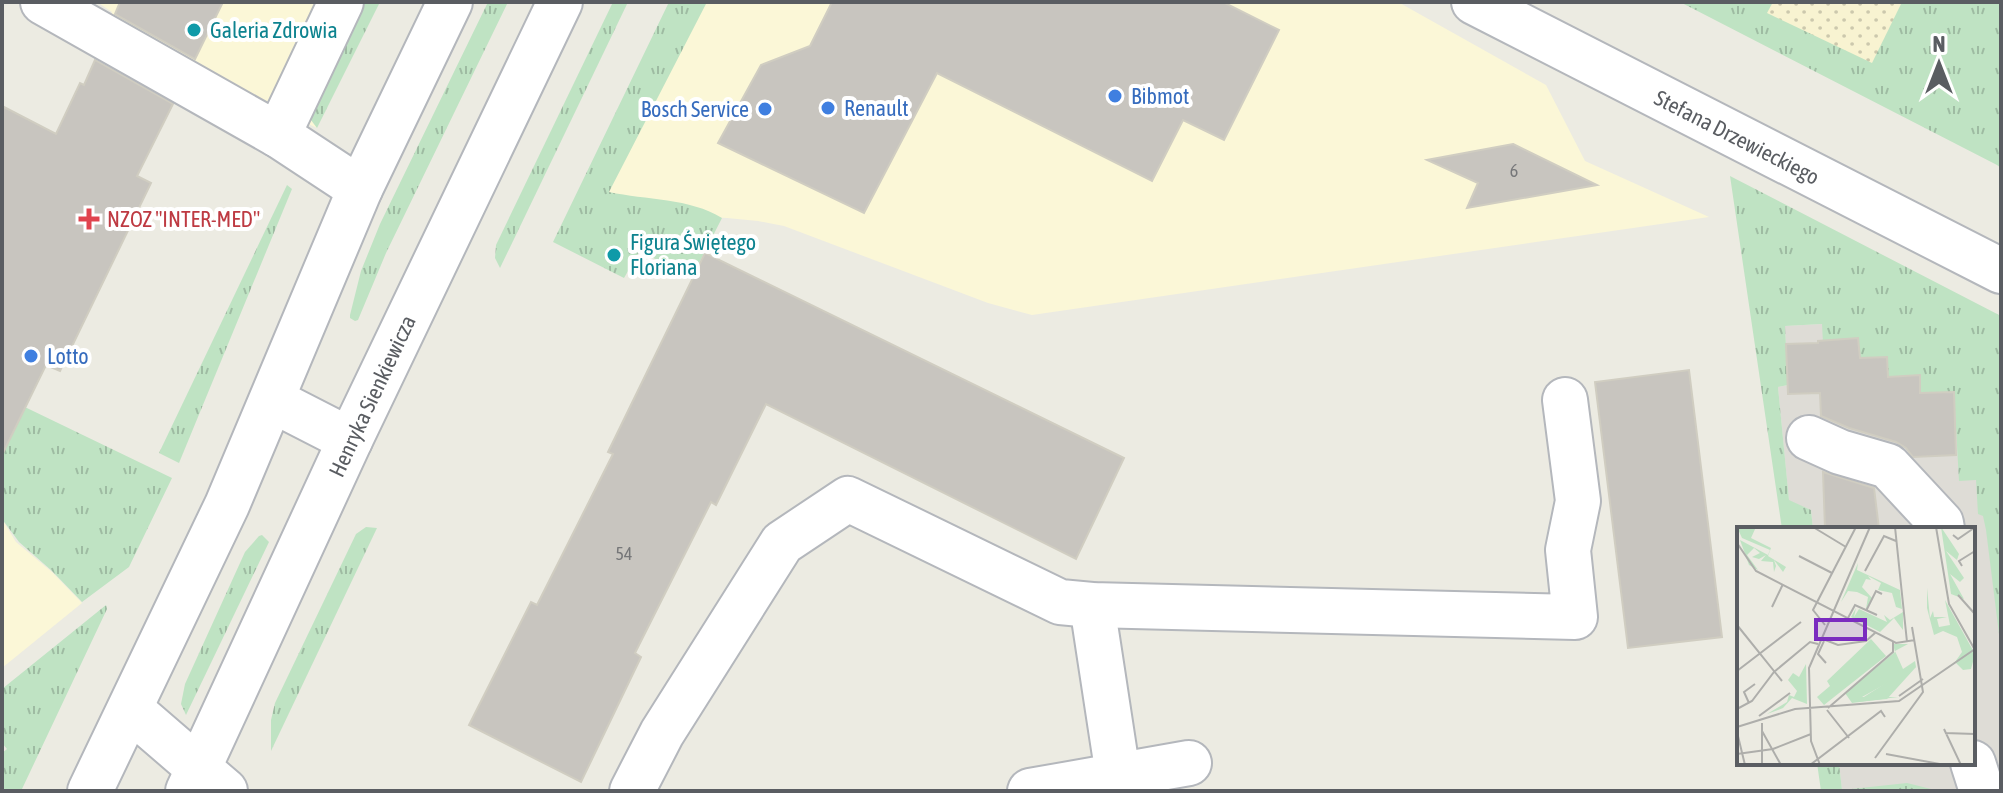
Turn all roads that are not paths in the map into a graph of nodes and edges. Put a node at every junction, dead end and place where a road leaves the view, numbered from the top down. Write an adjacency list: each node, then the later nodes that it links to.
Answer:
1 (43, 2): 6 (street)
2 (341, 2): 6 (street)
3 (450, 2): 7 (street)
4 (560, 2): 12 (street, Henryka Sienkiewicza)
5 (1474, 2): 8 (street, Stefana Drzewieckiego)
6 (278, 135): 7 (street)
7 (360, 189): 9 (street)
8 (2001, 271)
9 (272, 400): 12 (street); 15 (street)
10 (1565, 400): 14 (street)
11 (1809, 438): 13 (street)
12 (350, 440): 19 (street, Henryka Sienkiewicza)
13 (1942, 527)
14 (1092, 605): 18 (street); 21 (street)
15 (130, 709): 19 (street); 20 (street)
16 (1189, 763): 18 (street)
17 (1974, 765): 23 (street)
18 (1118, 775): 22 (street)
19 (204, 784)
20 (90, 791)
21 (632, 791)
22 (1030, 791)
23 (1982, 791)

